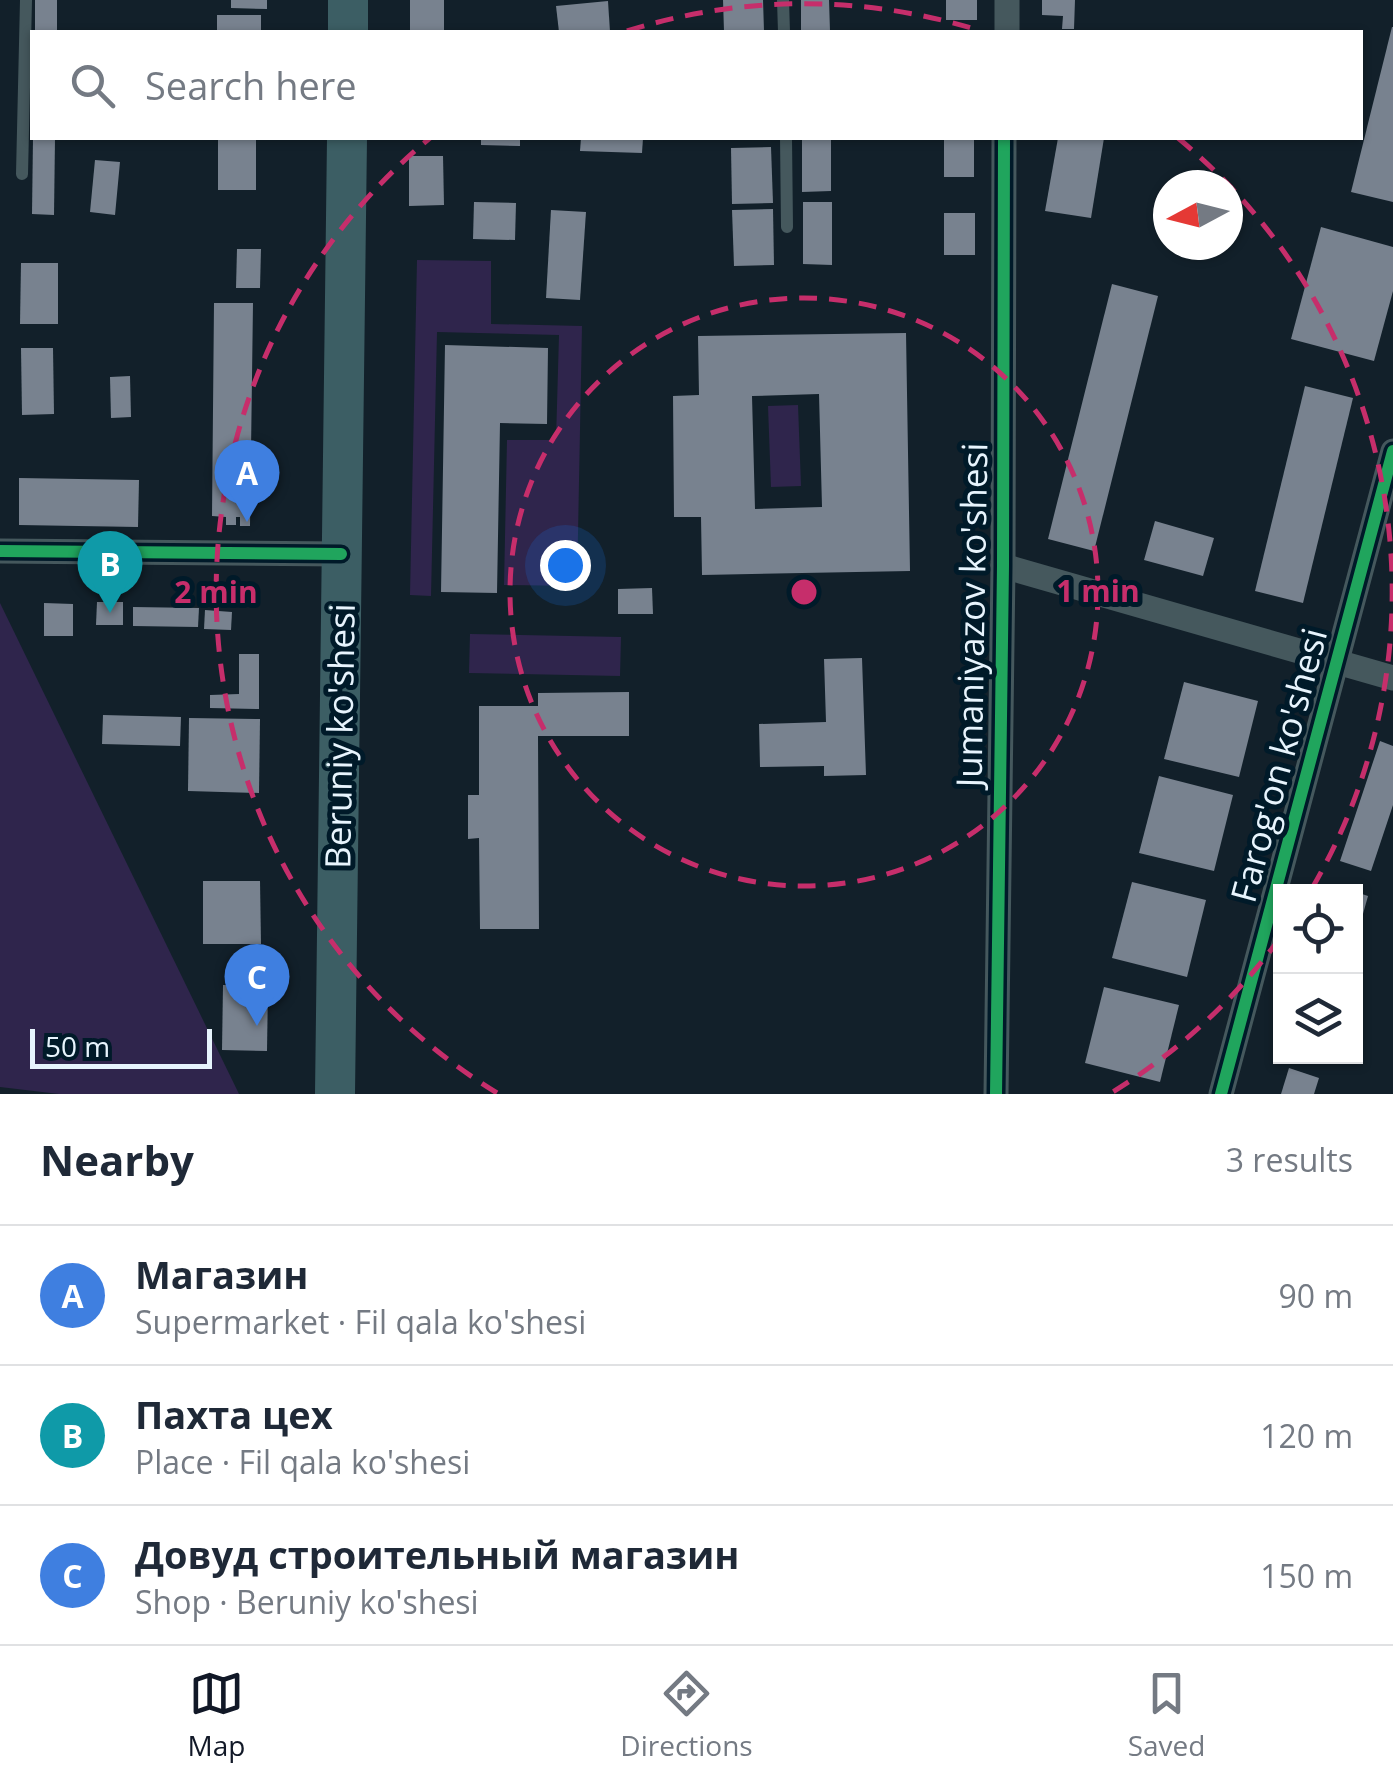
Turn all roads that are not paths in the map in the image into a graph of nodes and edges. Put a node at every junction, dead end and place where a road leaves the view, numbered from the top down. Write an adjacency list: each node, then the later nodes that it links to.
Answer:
1 (26, 0): 11 (lane)
2 (348, 0): 5 (main road)
3 (784, 0): 6 (lane)
4 (1008, 0): 7 (street)
5 (348, 30)
6 (784, 30)
7 (1007, 30)
8 (346, 140): 15 (main road, Beruniy ko'shesi)
9 (786, 140): 12 (lane)
10 (1004, 140): 16 (street, Jumaniyazov ko'shesi)
11 (22, 174)
12 (787, 227)
13 (1393, 450): 17 (street, Farog'on ko'shesi)
14 (0, 551): 15 (street)
15 (341, 554): 19 (main road, Beruniy ko'shesi)
16 (1004, 566): 17 (street); 20 (street, Jumaniyazov ko'shesi)
17 (1336, 661): 18 (street); 21 (street, Farog'on ko'shesi)
18 (1393, 678)
19 (335, 1094)
20 (996, 1094)
21 (1222, 1094)

